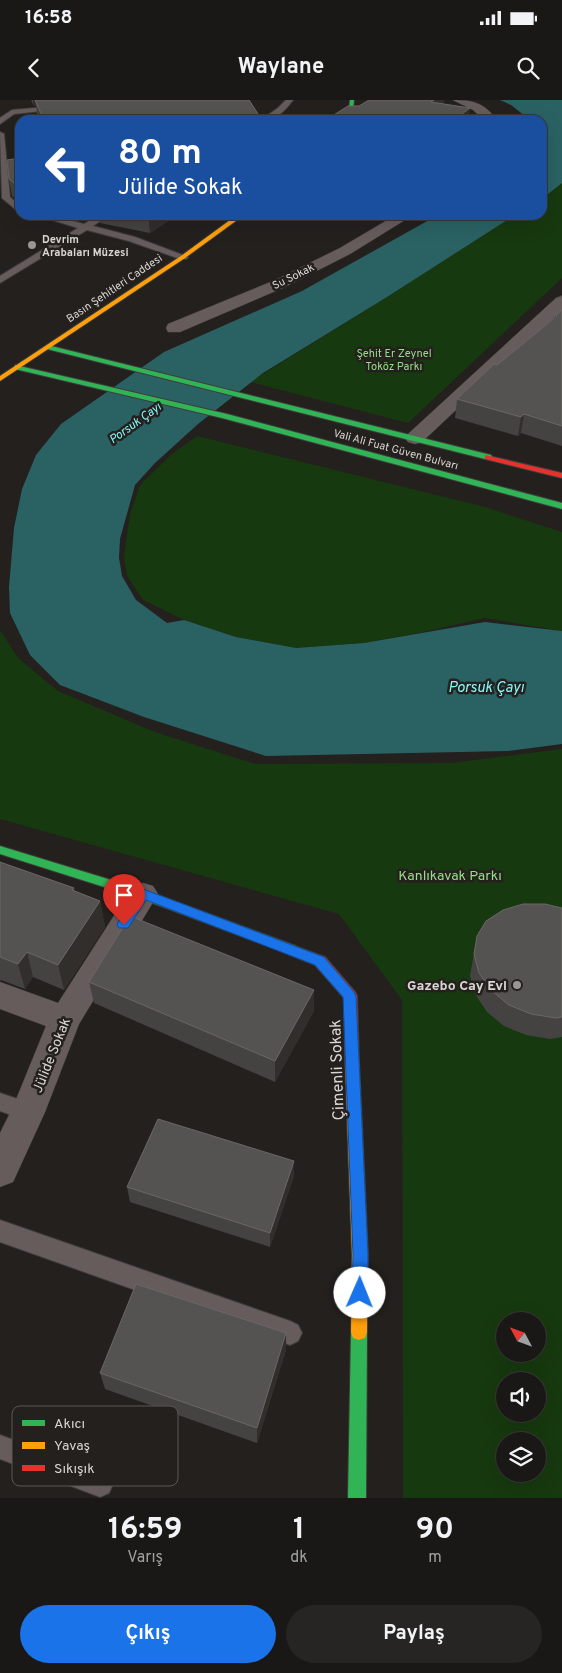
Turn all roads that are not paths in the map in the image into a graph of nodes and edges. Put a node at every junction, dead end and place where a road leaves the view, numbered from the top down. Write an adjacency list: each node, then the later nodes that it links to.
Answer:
1 (290, 100): 5 (lane)
2 (352, 100): 6 (main road)
3 (459, 100): 7 (street)
4 (69, 107): 8 (lane)
5 (274, 115)
6 (352, 115)
7 (486, 115)
8 (0, 122)
9 (0, 134): 10 (lane)
10 (15, 206)
11 (58, 220): 15 (lane)
12 (96, 220): 15 (lane)
13 (233, 220): 16 (main road, Basın Şehitleri Caddesi)
14 (398, 220): 19 (street, Su Sokak)
15 (84, 227): 16 (lane); 17 (lane)
16 (183, 257): 20 (main road, Basın Şehitleri Caddesi)
17 (0, 280)
18 (562, 301): 23 (street)
19 (174, 328)
20 (50, 347): 21 (main road, Basın Şehitleri Caddesi); 23 (main road, Vali Ali Fuat Güven Bulvarı)
21 (18, 367): 22 (main road, Basın Şehitleri Caddesi); 25 (main road, Vali Ali Fuat Güven Bulvarı)
22 (0, 379)
23 (415, 438): 24 (main road, Vali Ali Fuat Güven Bulvarı)
24 (562, 476)
25 (562, 506)
26 (0, 850): 27 (main road, Çimenli Sokak)
27 (143, 894): 29 (street, Jülide Sokak); 36 (main road, Çimenli Sokak)
28 (0, 995): 29 (street)
29 (65, 1019): 30 (street, Jülide Sokak)
30 (14, 1107): 31 (street, Jülide Sokak)
31 (0, 1170)
32 (0, 1231): 33 (lane)
33 (290, 1333)
34 (0, 1447): 35 (lane)
35 (12, 1451)
36 (357, 1498)

